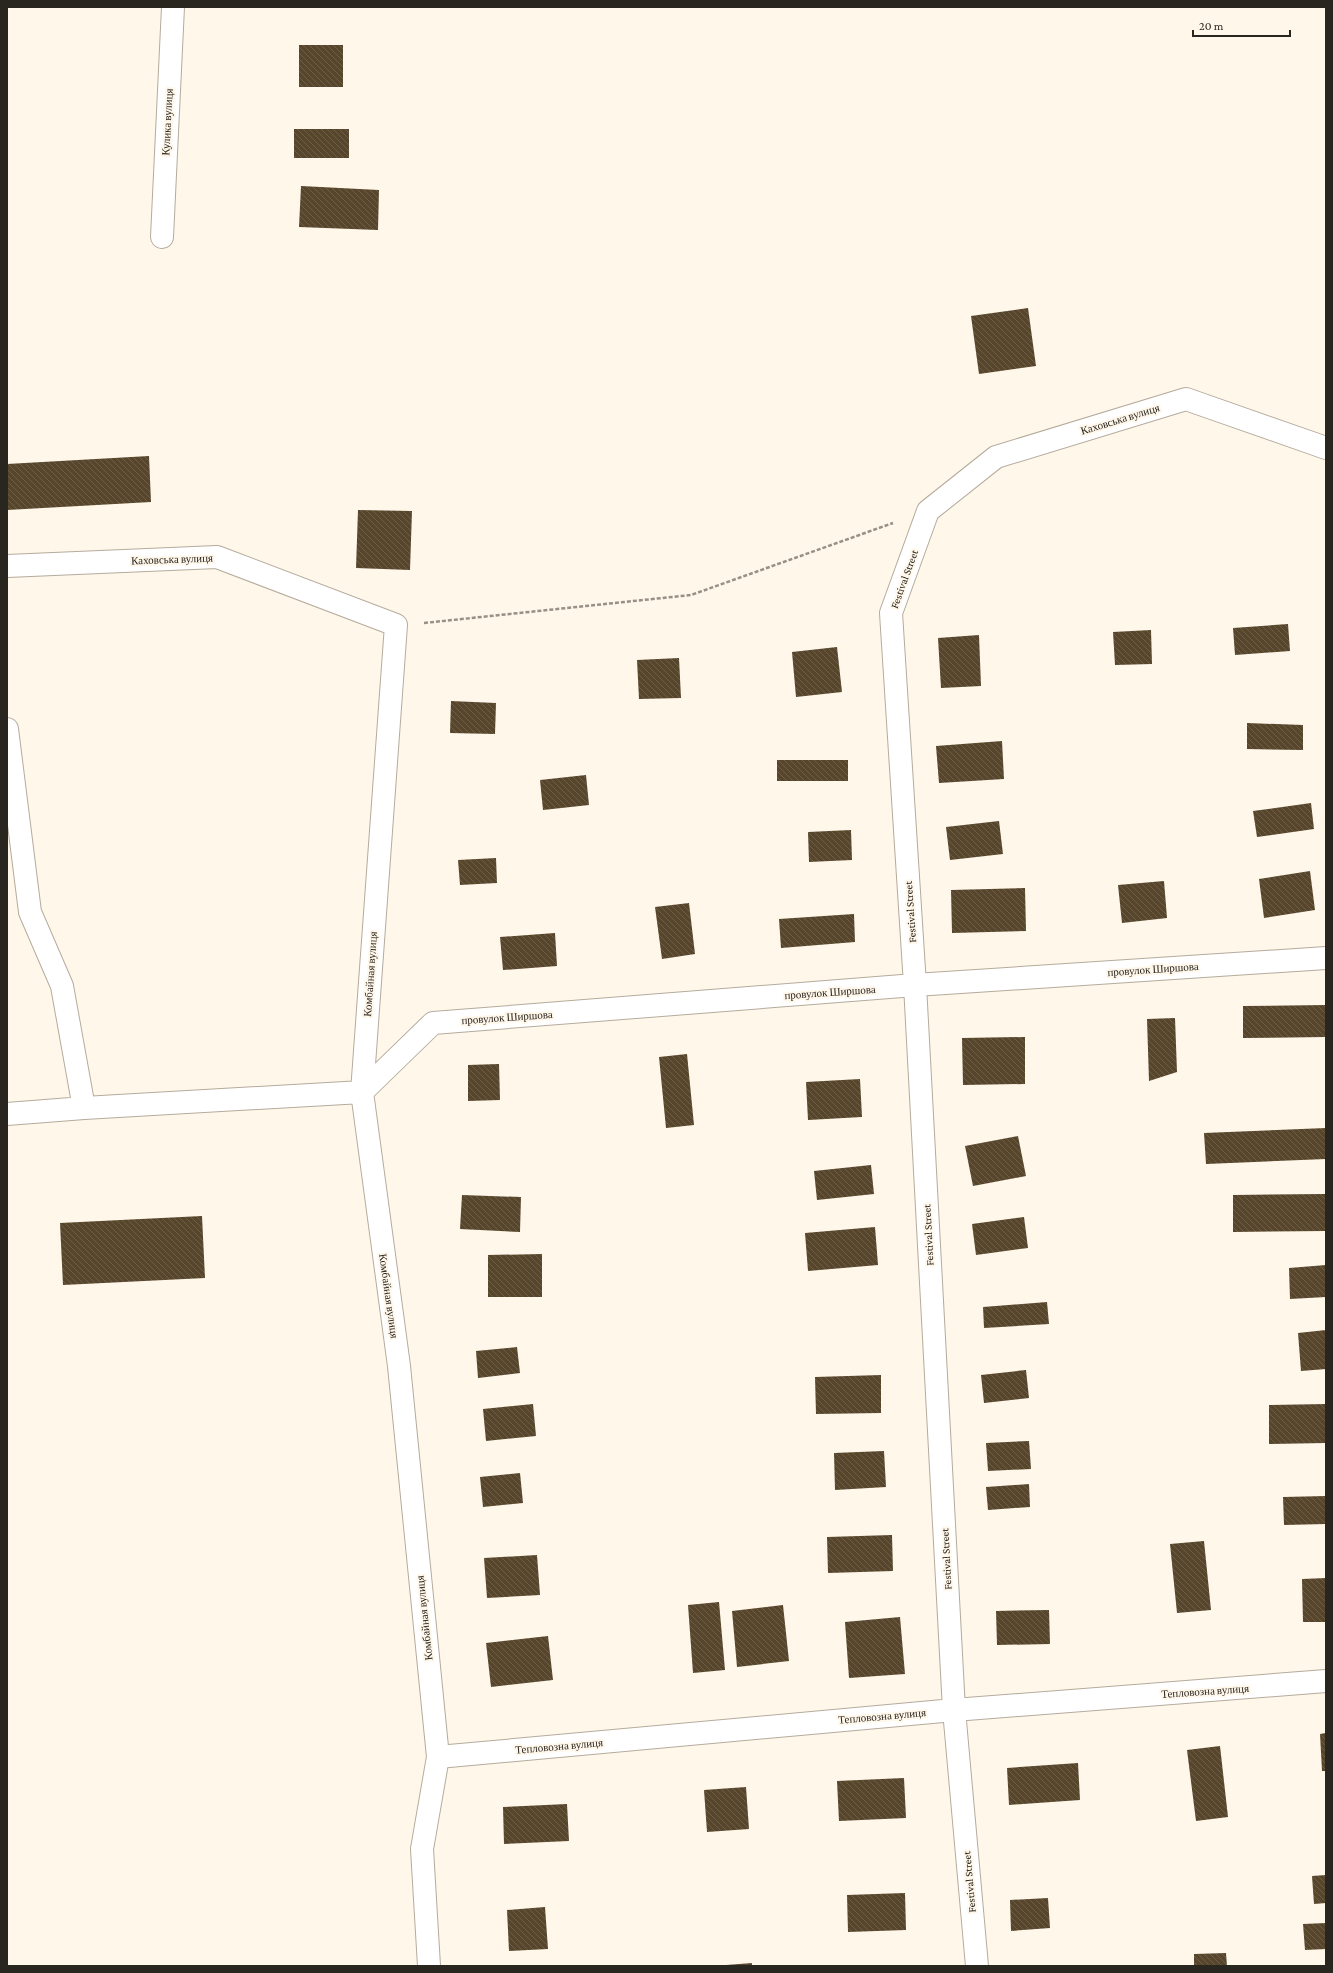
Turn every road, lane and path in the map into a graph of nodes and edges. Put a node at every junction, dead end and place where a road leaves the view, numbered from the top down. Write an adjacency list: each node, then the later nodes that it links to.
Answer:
1 (173, 7): 2 (street, Кулика вулиця)
2 (162, 237)
3 (1326, 448): 4 (street, Каховська вулиця)
4 (928, 511): 6 (path); 9 (street, Festival Street)
5 (7, 566): 6 (street, Каховська вулиця)
6 (396, 626): 10 (street, Комбайная вулиця)
7 (7, 729): 11 (street)
8 (1326, 958): 9 (street, провулок Ширшова)
9 (915, 985): 10 (street, провулок Ширшова); 14 (street, Festival Street)
10 (362, 1092): 11 (street); 15 (street, Комбайная вулиця)
11 (84, 1108): 12 (street)
12 (7, 1114)
13 (1326, 1682): 14 (street, Тепловозна вулиця)
14 (954, 1710): 15 (street, Тепловозна вулиця); 17 (street, Festival Street)
15 (438, 1757): 16 (street, Комбайная вулиця)
16 (429, 1966)
17 (976, 1966)

